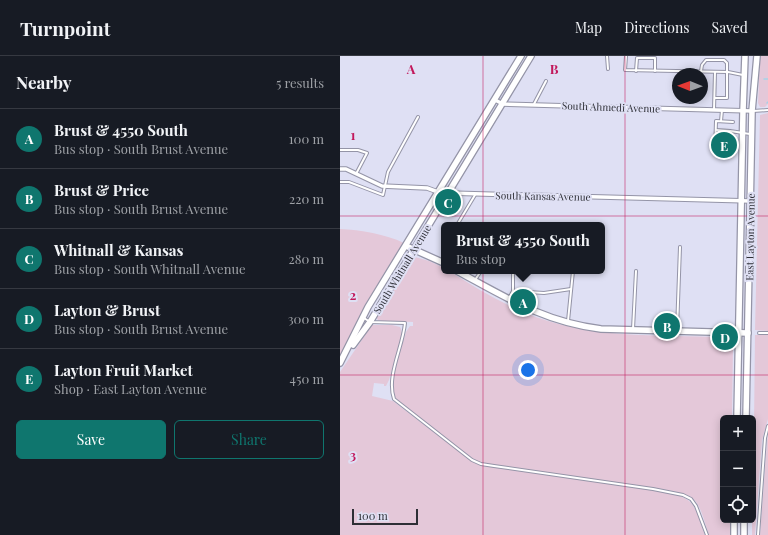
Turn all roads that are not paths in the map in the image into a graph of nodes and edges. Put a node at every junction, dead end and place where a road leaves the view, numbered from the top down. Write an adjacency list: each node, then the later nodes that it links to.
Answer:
1 (521, 56): 18 (street, South Whitnall Avenue)
2 (531, 56): 19 (street, South Whitnall Avenue)
3 (607, 56): 8 (lane)
4 (626, 56): 9 (lane)
5 (745, 56): 15 (street, East Layton Avenue)
6 (757, 56): 25 (street, East Layton Avenue)
7 (702, 68): 14 (lane)
8 (608, 69)
9 (636, 71): 10 (lane); 10 (lane)
10 (655, 71): 11 (lane)
11 (672, 71)
12 (708, 72): 13 (lane)
13 (715, 72): 14 (lane); 17 (lane)
14 (728, 72): 15 (lane); 17 (lane)
15 (744, 76): 24 (street, East Layton Avenue)
16 (546, 81): 20 (lane)
17 (715, 98): 21 (lane)
18 (495, 100): 19 (street, South Ahmedi Avenue); 32 (street, South Whitnall Avenue)
19 (503, 104): 20 (street, South Ahmedi Avenue); 33 (street, South Whitnall Avenue)
20 (533, 105): 21 (street, South Ahmedi Avenue)
21 (714, 110): 22 (street, South Ahmedi Avenue)
22 (722, 110): 24 (street, South Ahmedi Avenue); 27 (lane)
23 (768, 110): 25 (lane)
24 (743, 111): 25 (street, South Ahmedi Avenue); 30 (street, East Layton Avenue)
25 (752, 111): 31 (street, East Layton Avenue)
26 (418, 118): 39 (lane)
27 (721, 121): 28 (lane); 29 (lane)
28 (733, 122)
29 (716, 130): 30 (lane); 35 (lane)
30 (742, 133): 31 (lane); 43 (street, East Layton Avenue)
31 (752, 134): 44 (street, East Layton Avenue)
32 (470, 141): 33 (street); 40 (street, South Whitnall Avenue)
33 (477, 145): 41 (street, South Whitnall Avenue)
34 (340, 150): 37 (lane)
35 (718, 155)
36 (340, 169): 37 (street, South Kansas Avenue)
37 (356, 174): 39 (street, South Kansas Avenue)
38 (340, 182): 39 (lane)
39 (386, 186): 40 (street, South Kansas Avenue)
40 (438, 192): 41 (street, South Kansas Avenue); 46 (street, South Whitnall Avenue)
41 (448, 193): 42 (street, South Kansas Avenue); 48 (street, South Whitnall Avenue)
42 (475, 195): 43 (street, South Kansas Avenue); 45 (lane)
43 (741, 201): 44 (street, South Kansas Avenue); 49 (street, East Layton Avenue)
44 (750, 201): 50 (street, East Layton Avenue)
45 (459, 222)
46 (406, 246): 48 (street); 61 (street, South Whitnall Avenue)
47 (680, 247): 65 (lane)
48 (414, 249): 51 (street); 62 (street, South Whitnall Avenue)
49 (740, 258): 50 (lane); 66 (street, East Layton Avenue)
50 (749, 258): 67 (street, East Layton Avenue)
51 (441, 262)
52 (636, 271): 64 (lane)
53 (462, 274): 57 (street)
54 (479, 274): 57 (lane)
55 (512, 274): 59 (lane)
56 (573, 274): 58 (lane)
57 (475, 281): 60 (street)
58 (572, 289): 59 (lane); 63 (lane)
59 (513, 291): 60 (lane)
60 (509, 300): 63 (street)
61 (364, 317): 62 (lane); 70 (street, South Whitnall Avenue)
62 (370, 322): 70 (street, South Whitnall Avenue); 77 (lane)
63 (568, 322): 64 (street)
64 (633, 330): 65 (street)
65 (677, 331): 66 (street)
66 (738, 333): 67 (street); 72 (street, East Layton Avenue)
67 (748, 333): 73 (street, East Layton Avenue)
68 (759, 333): 69 (lane)
69 (768, 333)
70 (345, 356): 71 (street, South Whitnall Avenue)
71 (340, 363)
72 (736, 415)
73 (746, 415)
74 (768, 426): 80 (lane)
75 (734, 523): 78 (street)
76 (744, 523): 79 (street)
77 (707, 535)
78 (734, 535)
79 (744, 535)
80 (758, 535)

